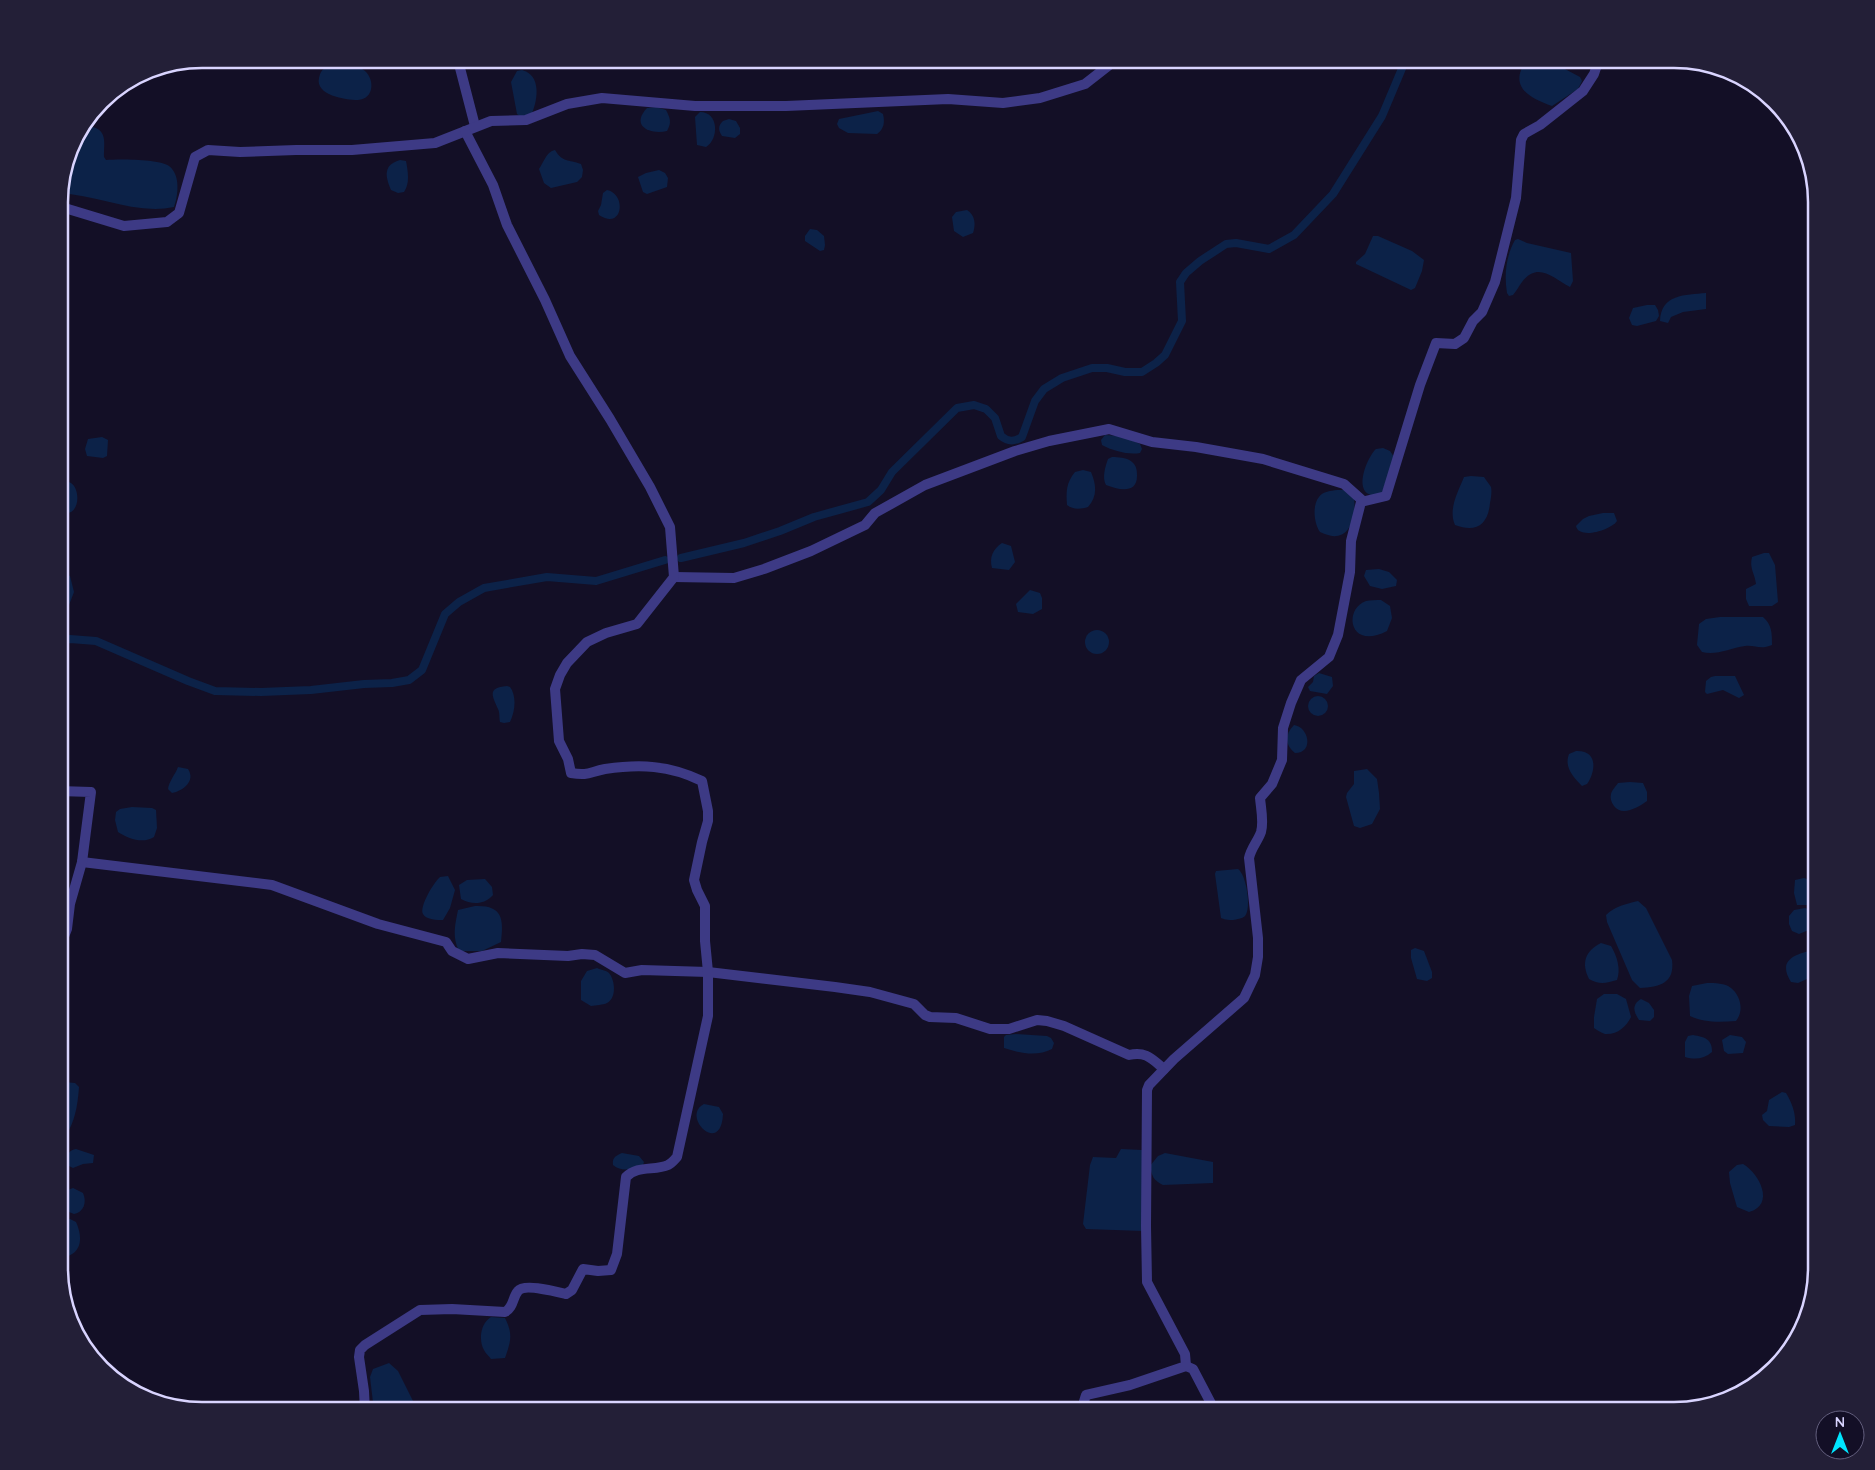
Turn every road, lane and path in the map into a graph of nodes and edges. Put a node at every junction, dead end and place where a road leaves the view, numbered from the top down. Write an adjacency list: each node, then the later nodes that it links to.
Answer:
1 (460, 68): 4 (street)
2 (1106, 68): 4 (street)
3 (1596, 68): 6 (street)
4 (470, 129): 5 (street); 7 (street)
5 (68, 209)
6 (1363, 501): 7 (street); 12 (street)
7 (674, 577): 11 (street)
8 (68, 791): 9 (street)
9 (82, 862): 10 (street); 11 (street)
10 (68, 921)
11 (708, 972): 12 (street); 14 (street)
12 (1164, 1069): 13 (street)
13 (1186, 1366): 15 (street); 16 (street)
14 (365, 1402)
15 (1084, 1402)
16 (1210, 1402)

